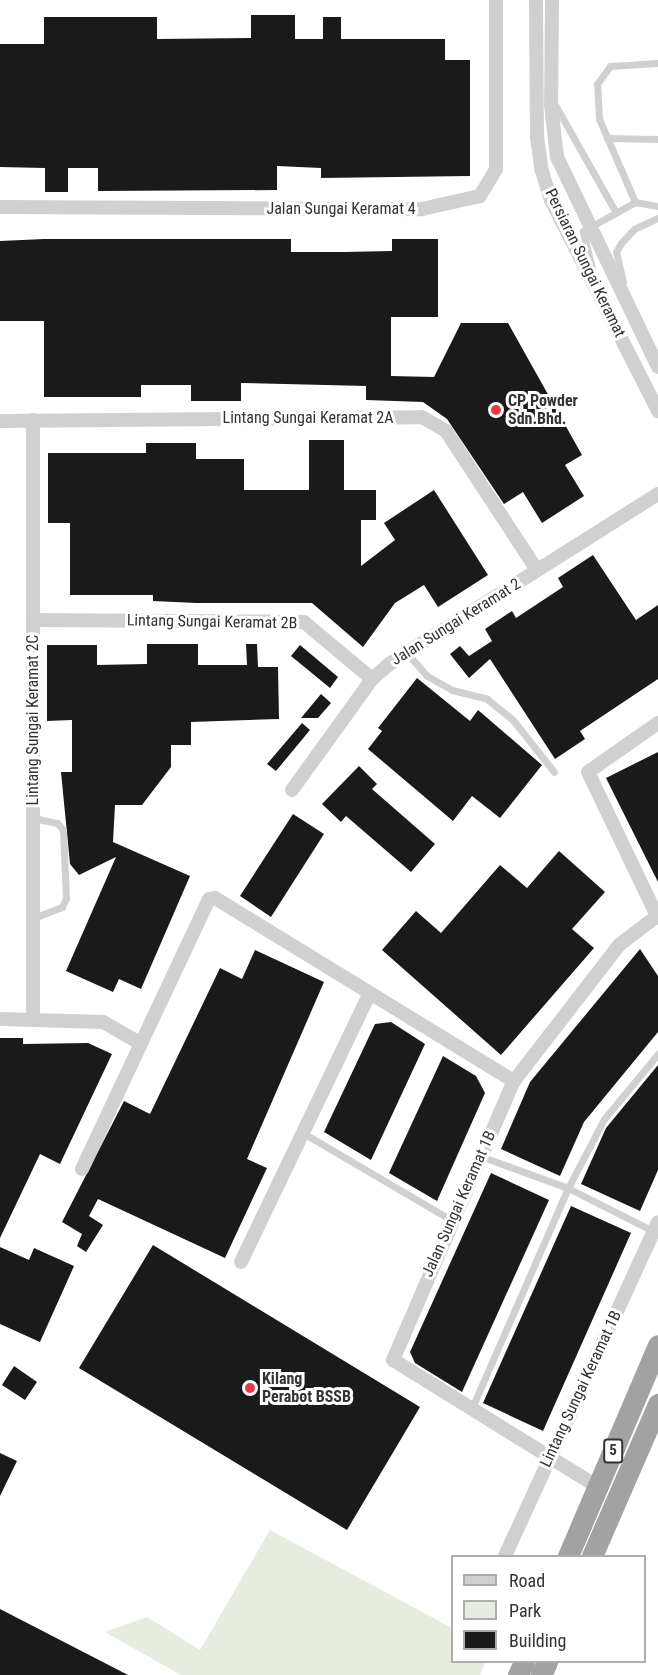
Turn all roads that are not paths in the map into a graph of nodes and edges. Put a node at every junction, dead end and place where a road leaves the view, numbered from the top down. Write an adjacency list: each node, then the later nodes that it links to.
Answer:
1 (496, 0): 10 (street, Jalan Sungai Keramat 4)
2 (536, 0): 14 (street, Persiaran Sungai Keramat)
3 (552, 0): 5 (street, Persiaran Sungai Keramat)
4 (658, 63): 6 (lane)
5 (551, 99): 11 (lane); 13 (street, Persiaran Sungai Keramat)
6 (607, 138): 7 (lane); 8 (lane)
7 (658, 139)
8 (635, 202): 9 (lane); 11 (lane)
9 (658, 206)
10 (0, 207)
11 (615, 211): 13 (lane)
12 (658, 218): 15 (lane)
13 (589, 225): 14 (lane); 15 (street, Persiaran Sungai Keramat)
14 (597, 291): 17 (street, Persiaran Sungai Keramat)
15 (637, 323): 16 (street, Persiaran Sungai Keramat)
16 (658, 367)
17 (658, 411)
18 (33, 420): 19 (street, Lintang Sungai Keramat 2A); 21 (street, Lintang Sungai Keramat 2A); 22 (street, Lintang Sungai Keramat 2C)
19 (0, 421)
20 (658, 494): 21 (street, Jalan Sungai Keramat 2)
21 (537, 570): 23 (street, Jalan Sungai Keramat 2)
22 (33, 620): 24 (street, Lintang Sungai Keramat 2B); 28 (street, Lintang Sungai Keramat 2C)
23 (407, 653): 24 (street, Jalan Sungai Keramat 2); 26 (lane)
24 (372, 679): 27 (street, Jalan Sungai Keramat 2)
25 (658, 723): 29 (street)
26 (554, 772)
27 (292, 790)
28 (33, 818): 30 (street, Lintang Sungai Keramat 2C); 30 (lane)
29 (658, 917): 36 (street, Jalan Sungai Keramat 1B)
30 (33, 918): 33 (street, Lintang Sungai Keramat 2C)
31 (370, 993): 34 (street); 36 (street); 37 (street)
32 (0, 1019): 33 (street)
33 (33, 1019): 34 (street)
34 (138, 1042): 39 (street)
35 (658, 1054): 40 (lane)
36 (514, 1081): 38 (street, Jalan Sungai Keramat 1B)
37 (303, 1133): 41 (lane); 43 (street)
38 (480, 1156): 40 (lane); 41 (street, Jalan Sungai Keramat 1B)
39 (82, 1169)
40 (568, 1188): 42 (lane); 46 (lane)
41 (452, 1220): 46 (street, Jalan Sungai Keramat 1B)
42 (656, 1227): 47 (street, Lintang Sungai Keramat 1B)
43 (241, 1262)
44 (658, 1345): 48 (highway, 5)
45 (658, 1404): 51 (highway, 5)
46 (471, 1410): 47 (street, Jalan Sungai Keramat 1B)
47 (549, 1458): 48 (street, Jalan Sungai Keramat 1B); 49 (street, Lintang Sungai Keramat 1B)
48 (598, 1487): 50 (highway, 5)
49 (506, 1555)
50 (569, 1555)
51 (593, 1555)

